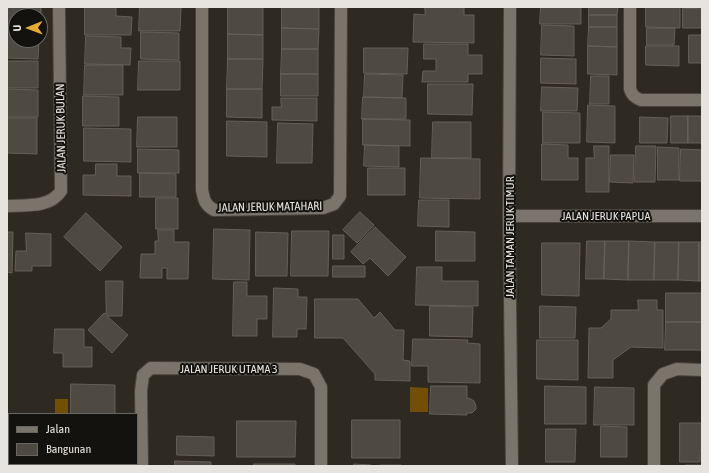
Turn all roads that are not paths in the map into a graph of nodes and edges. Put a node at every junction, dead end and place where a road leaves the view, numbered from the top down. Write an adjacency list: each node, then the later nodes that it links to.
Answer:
1 (59, 7): 7 (street, JALAN JERUK BULAN)
2 (202, 7): 3 (street, JALAN JERUK MATAHARI)
3 (341, 7)
4 (510, 7): 8 (street, JALAN TAMAN JERUK TIMUR)
5 (630, 7): 6 (street)
6 (702, 100)
7 (7, 206)
8 (509, 216): 9 (street, JALAN JERUK PAPUA); 13 (street, JALAN TAMAN JERUK TIMUR)
9 (702, 216)
10 (702, 370): 14 (street)
11 (142, 466): 12 (street, JALAN JERUK UTAMA 3)
12 (322, 466)
13 (512, 466)
14 (654, 466)

